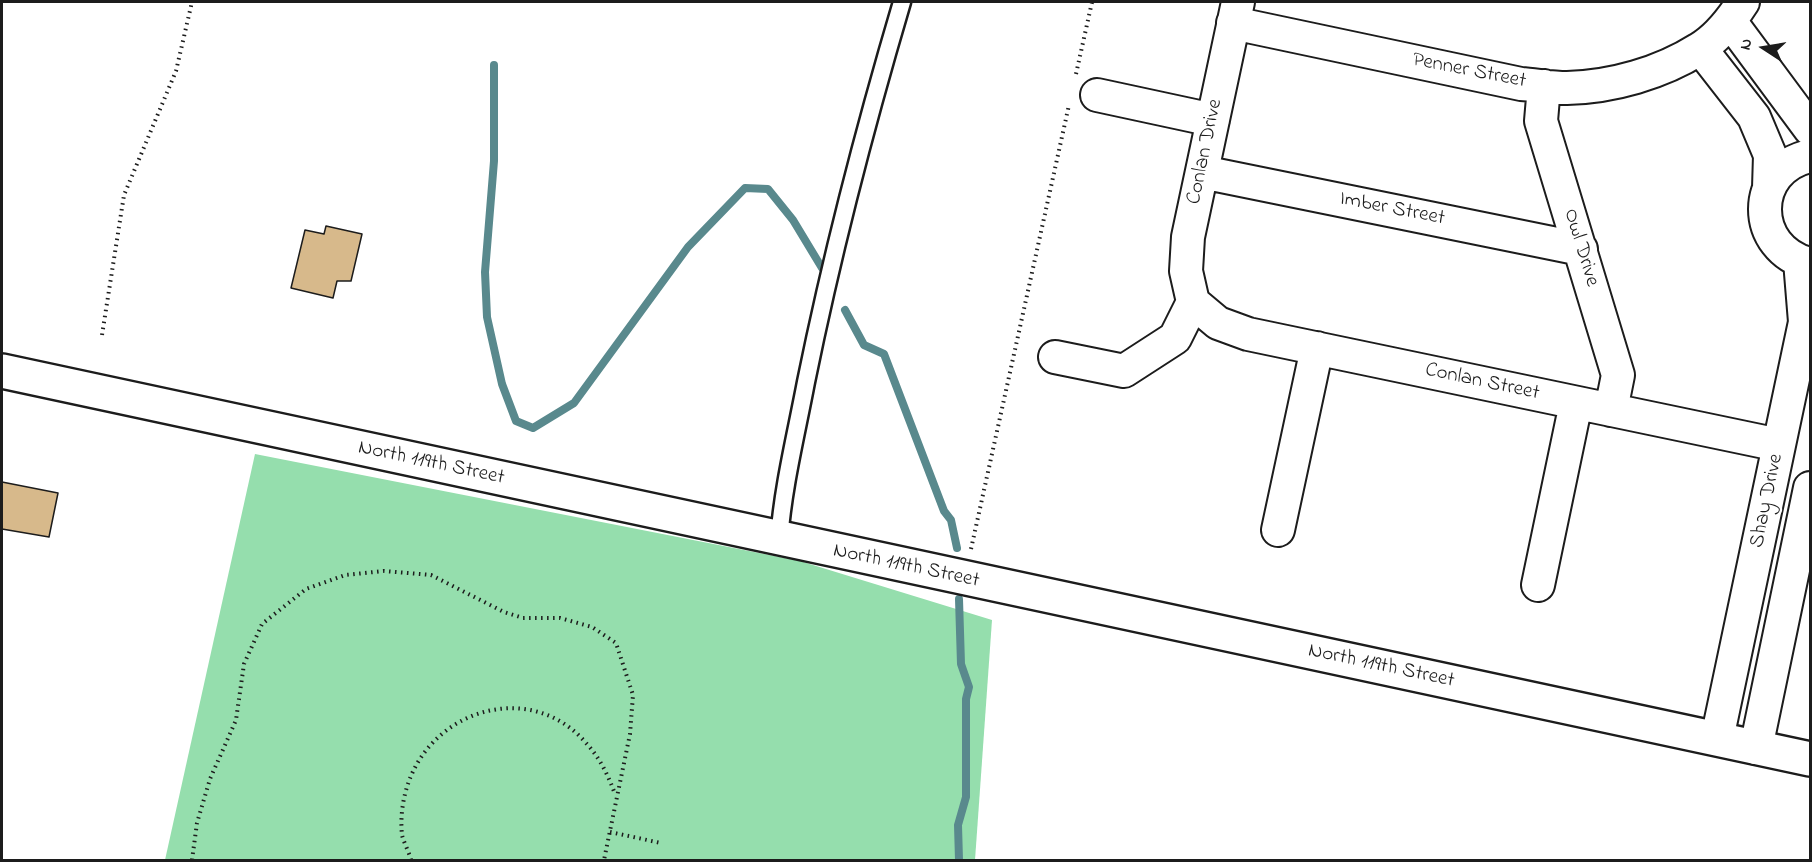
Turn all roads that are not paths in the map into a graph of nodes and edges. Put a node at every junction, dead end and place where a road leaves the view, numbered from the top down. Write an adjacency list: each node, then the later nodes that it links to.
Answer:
1 (902, 2): 23 (lane)
2 (1736, 11): 4 (street, Penner Street); 8 (street)
3 (1235, 12): 5 (street, Penner Street); 7 (street, Conlan Drive)
4 (1701, 49): 5 (street, Penner Street); 11 (street, Shay Drive)
5 (1544, 86): 12 (street, Owl Drive)
6 (1080, 91): 7 (street)
7 (1213, 120): 10 (street, Conlan Drive)
8 (1810, 129)
9 (1810, 156): 11 (street)
10 (1202, 171): 12 (street, Imber Street); 14 (street, Conlan Drive)
11 (1769, 188): 13 (street, Shay Drive)
12 (1581, 249): 19 (street, Owl Drive)
13 (1805, 262): 20 (street, Shay Drive)
14 (1193, 302): 15 (street, Conlan Street); 16 (street)
15 (1317, 348): 18 (street, Conlan Street); 22 (street)
16 (1055, 357)
17 (2, 371): 23 (street, North 119th Street)
18 (1576, 403): 19 (street, Conlan Street); 24 (street)
19 (1611, 410): 20 (street, Conlan Street)
20 (1779, 445): 25 (street, Shay Drive)
21 (1810, 488): 26 (street, Shay Drive)
22 (1278, 530)
23 (779, 540): 25 (street, North 119th Street)
24 (1538, 585)
25 (1717, 739): 26 (street, North 119th Street)
26 (1756, 748): 27 (street, North 119th Street)
27 (1810, 759)

